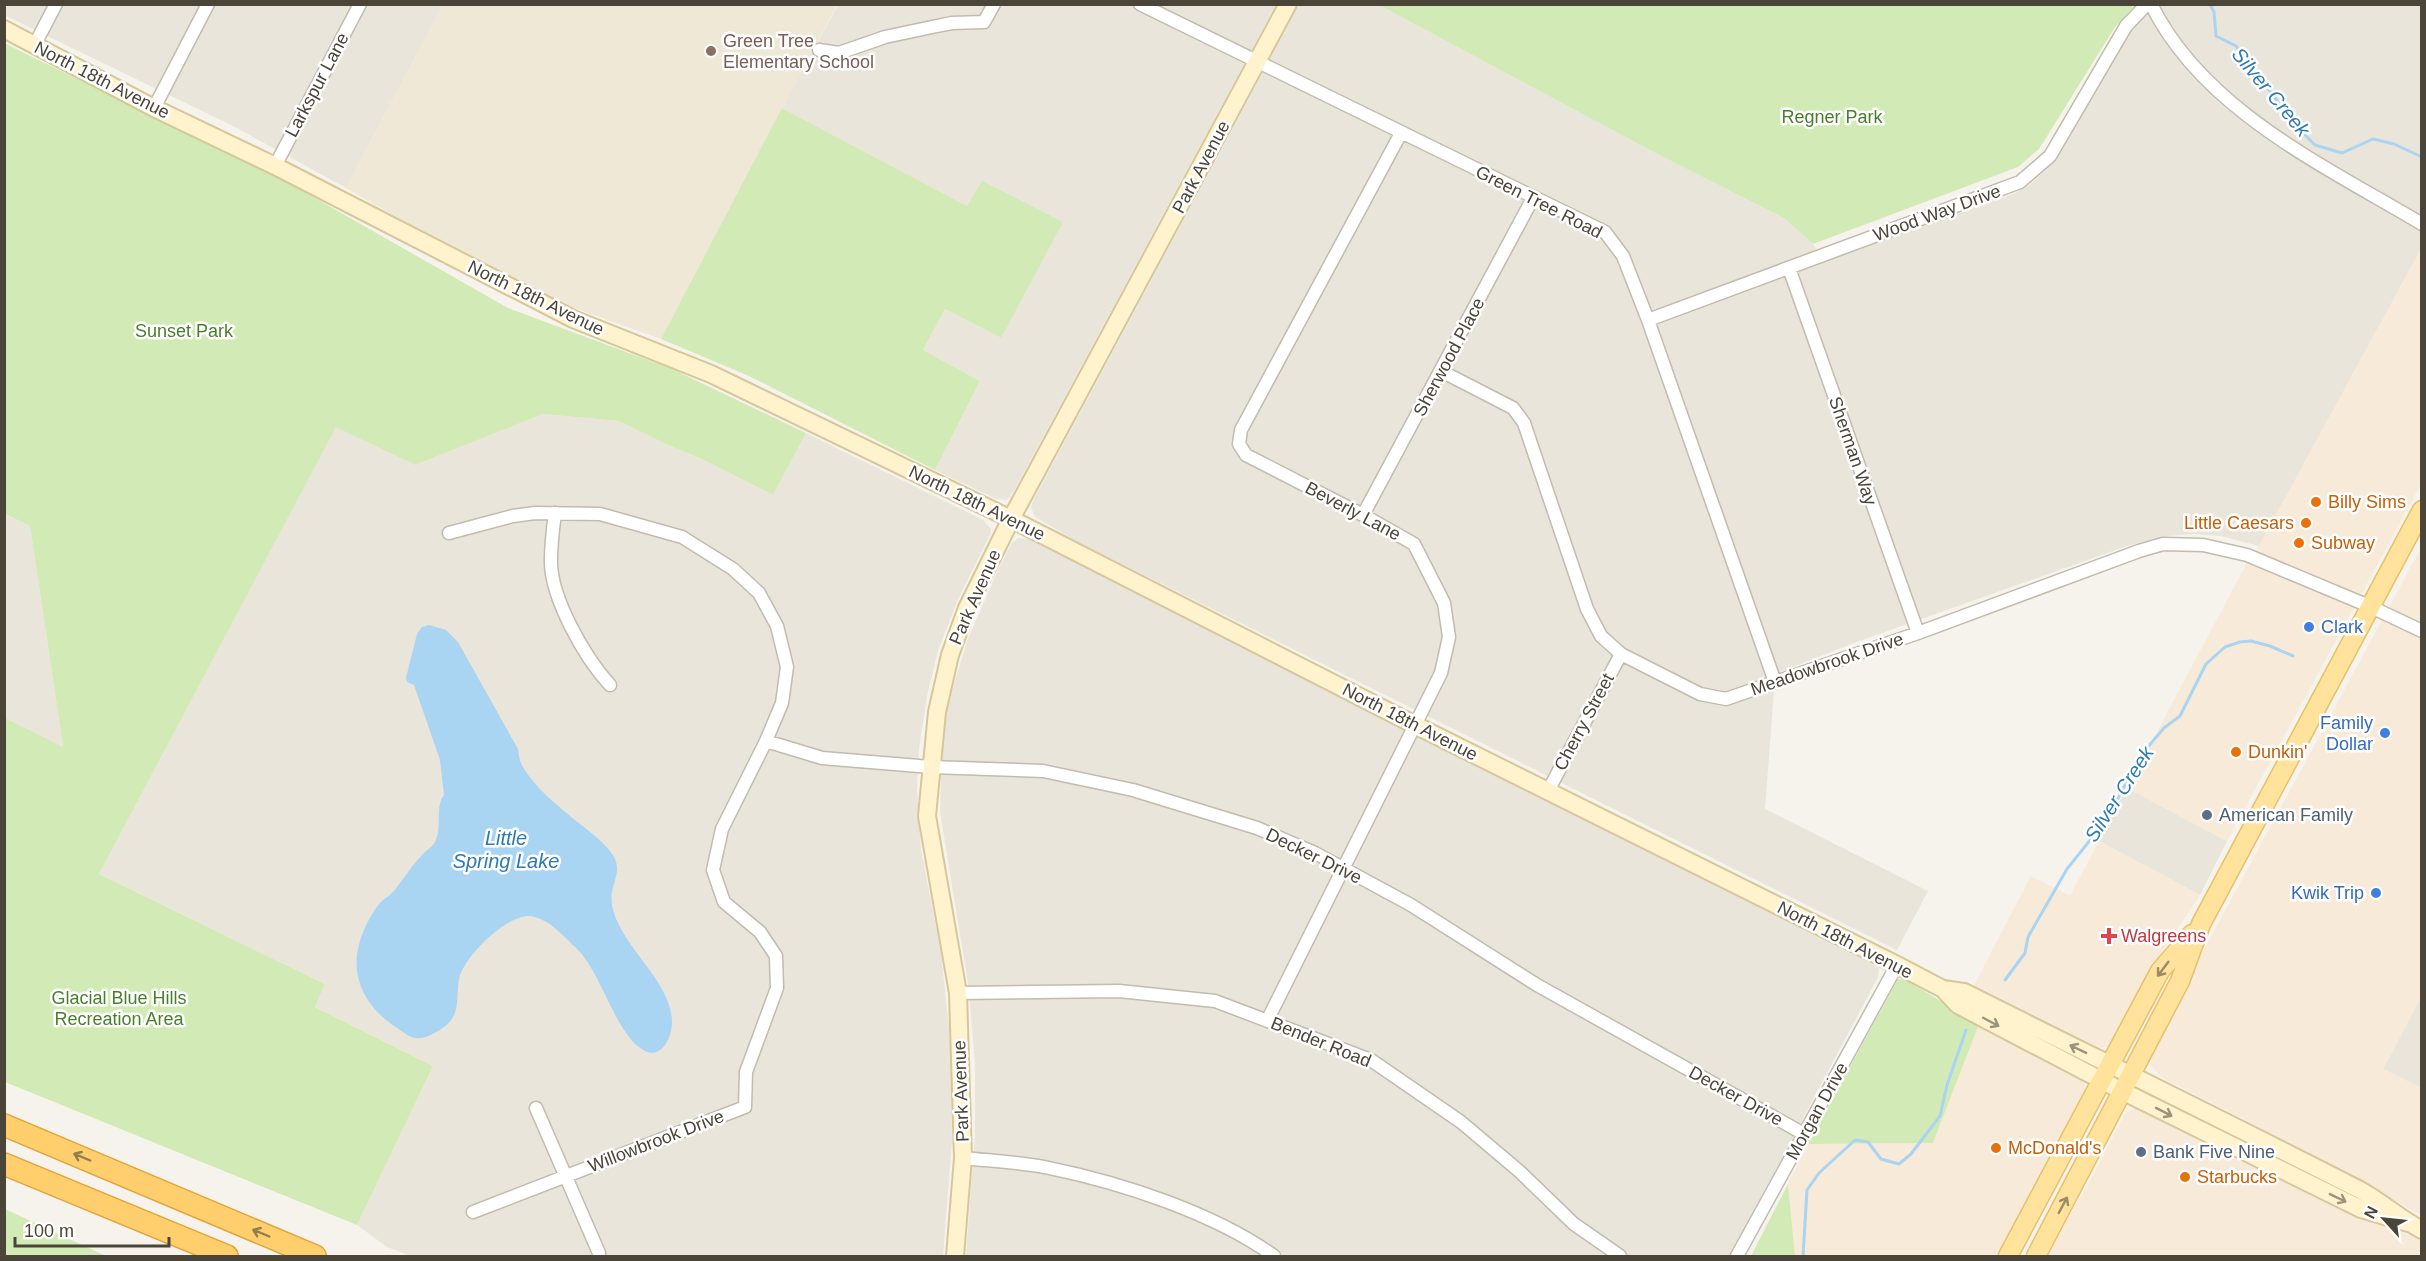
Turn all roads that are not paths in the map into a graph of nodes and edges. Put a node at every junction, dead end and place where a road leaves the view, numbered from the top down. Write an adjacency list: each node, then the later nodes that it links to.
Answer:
1 (56, 4): 9 (street)
2 (208, 4): 12 (street)
3 (360, 4): 14 (street, Larkspur Lane)
4 (994, 4): 10 (street)
5 (1140, 4): 11 (street, Green Tree Road)
6 (1288, 4): 11 (street, Park Avenue)
7 (2149, 4): 16 (street); 17 (street, Wood Way Drive)
8 (4, 29): 9 (street, North 18th Avenue)
9 (34, 46): 12 (street, North 18th Avenue)
10 (819, 50)
11 (1257, 62): 13 (street, Green Tree Road); 23 (street, Park Avenue)
12 (154, 108): 14 (street, North 18th Avenue)
13 (1401, 133): 15 (street, Green Tree Road); 22 (street, Beverly Lane)
14 (275, 166): 23 (street, North 18th Avenue)
15 (1533, 198): 18 (street, Green Tree Road); 19 (street, Sherwood Place)
16 (2421, 224)
17 (1789, 268): 18 (street, Wood Way Drive); 27 (street, Sherman Way)
18 (1648, 320): 29 (street, Green Tree Road)
19 (1441, 371): 22 (street, Sherwood Place); 28 (street, Meadowbrook Drive)
20 (2421, 510): 25 (main road)
21 (555, 513): 24 (street); 30 (street); 32 (street)
22 (1364, 515): 31 (street, Beverly Lane)
23 (1011, 519): 31 (street, North 18th Avenue); 33 (street, Park Avenue)
24 (449, 533)
25 (2369, 606): 26 (street, Meadowbrook Drive); 27 (street, Meadowbrook Drive); 36 (main road)
26 (2421, 631)
27 (1918, 633): 29 (street, Meadowbrook Drive)
28 (1621, 654): 29 (street, Meadowbrook Drive); 34 (street, Cherry Street)
29 (1775, 682)
30 (610, 685)
31 (1415, 725): 34 (street, North 18th Avenue); 35 (street, Beverly Lane)
32 (766, 741): 33 (street, Decker Drive); 47 (street, Willowbrook Drive)
33 (931, 767): 35 (street, Decker Drive); 38 (street, Park Avenue)
34 (1548, 791): 37 (street, North 18th Avenue)
35 (1344, 869): 39 (street, Beverly Lane); 44 (street, Decker Drive)
36 (2201, 924): 40 (main road, one-way to 40); 41 (main road)
37 (1897, 965): 40 (street, North 18th Avenue); 44 (street, Morgan Drive)
38 (958, 993): 39 (street, Bender Road); 45 (street, Park Avenue)
39 (1268, 1019): 55 (street, Bender Road)
40 (2105, 1072): 41 (street, North 18th Avenue); 57 (main road)
41 (2126, 1083): 49 (street, North 18th Avenue); 58 (main road, one-way to 41)
42 (536, 1107): 47 (street, Willowbrook Drive)
43 (4, 1125): 52 (highway, one-way to 43)
44 (1804, 1134): 56 (street, Morgan Drive)
45 (963, 1158): 53 (street, Park Avenue); 54 (street)
46 (4, 1164): 51 (highway)
47 (566, 1175): 48 (street, Willowbrook Drive); 50 (street, Willowbrook Drive)
48 (473, 1212)
49 (2414, 1226)
50 (599, 1253)
51 (227, 1257)
52 (315, 1257)
53 (955, 1257)
54 (1274, 1257)
55 (1620, 1257)
56 (1737, 1257)
57 (2008, 1257)
58 (2036, 1257)

